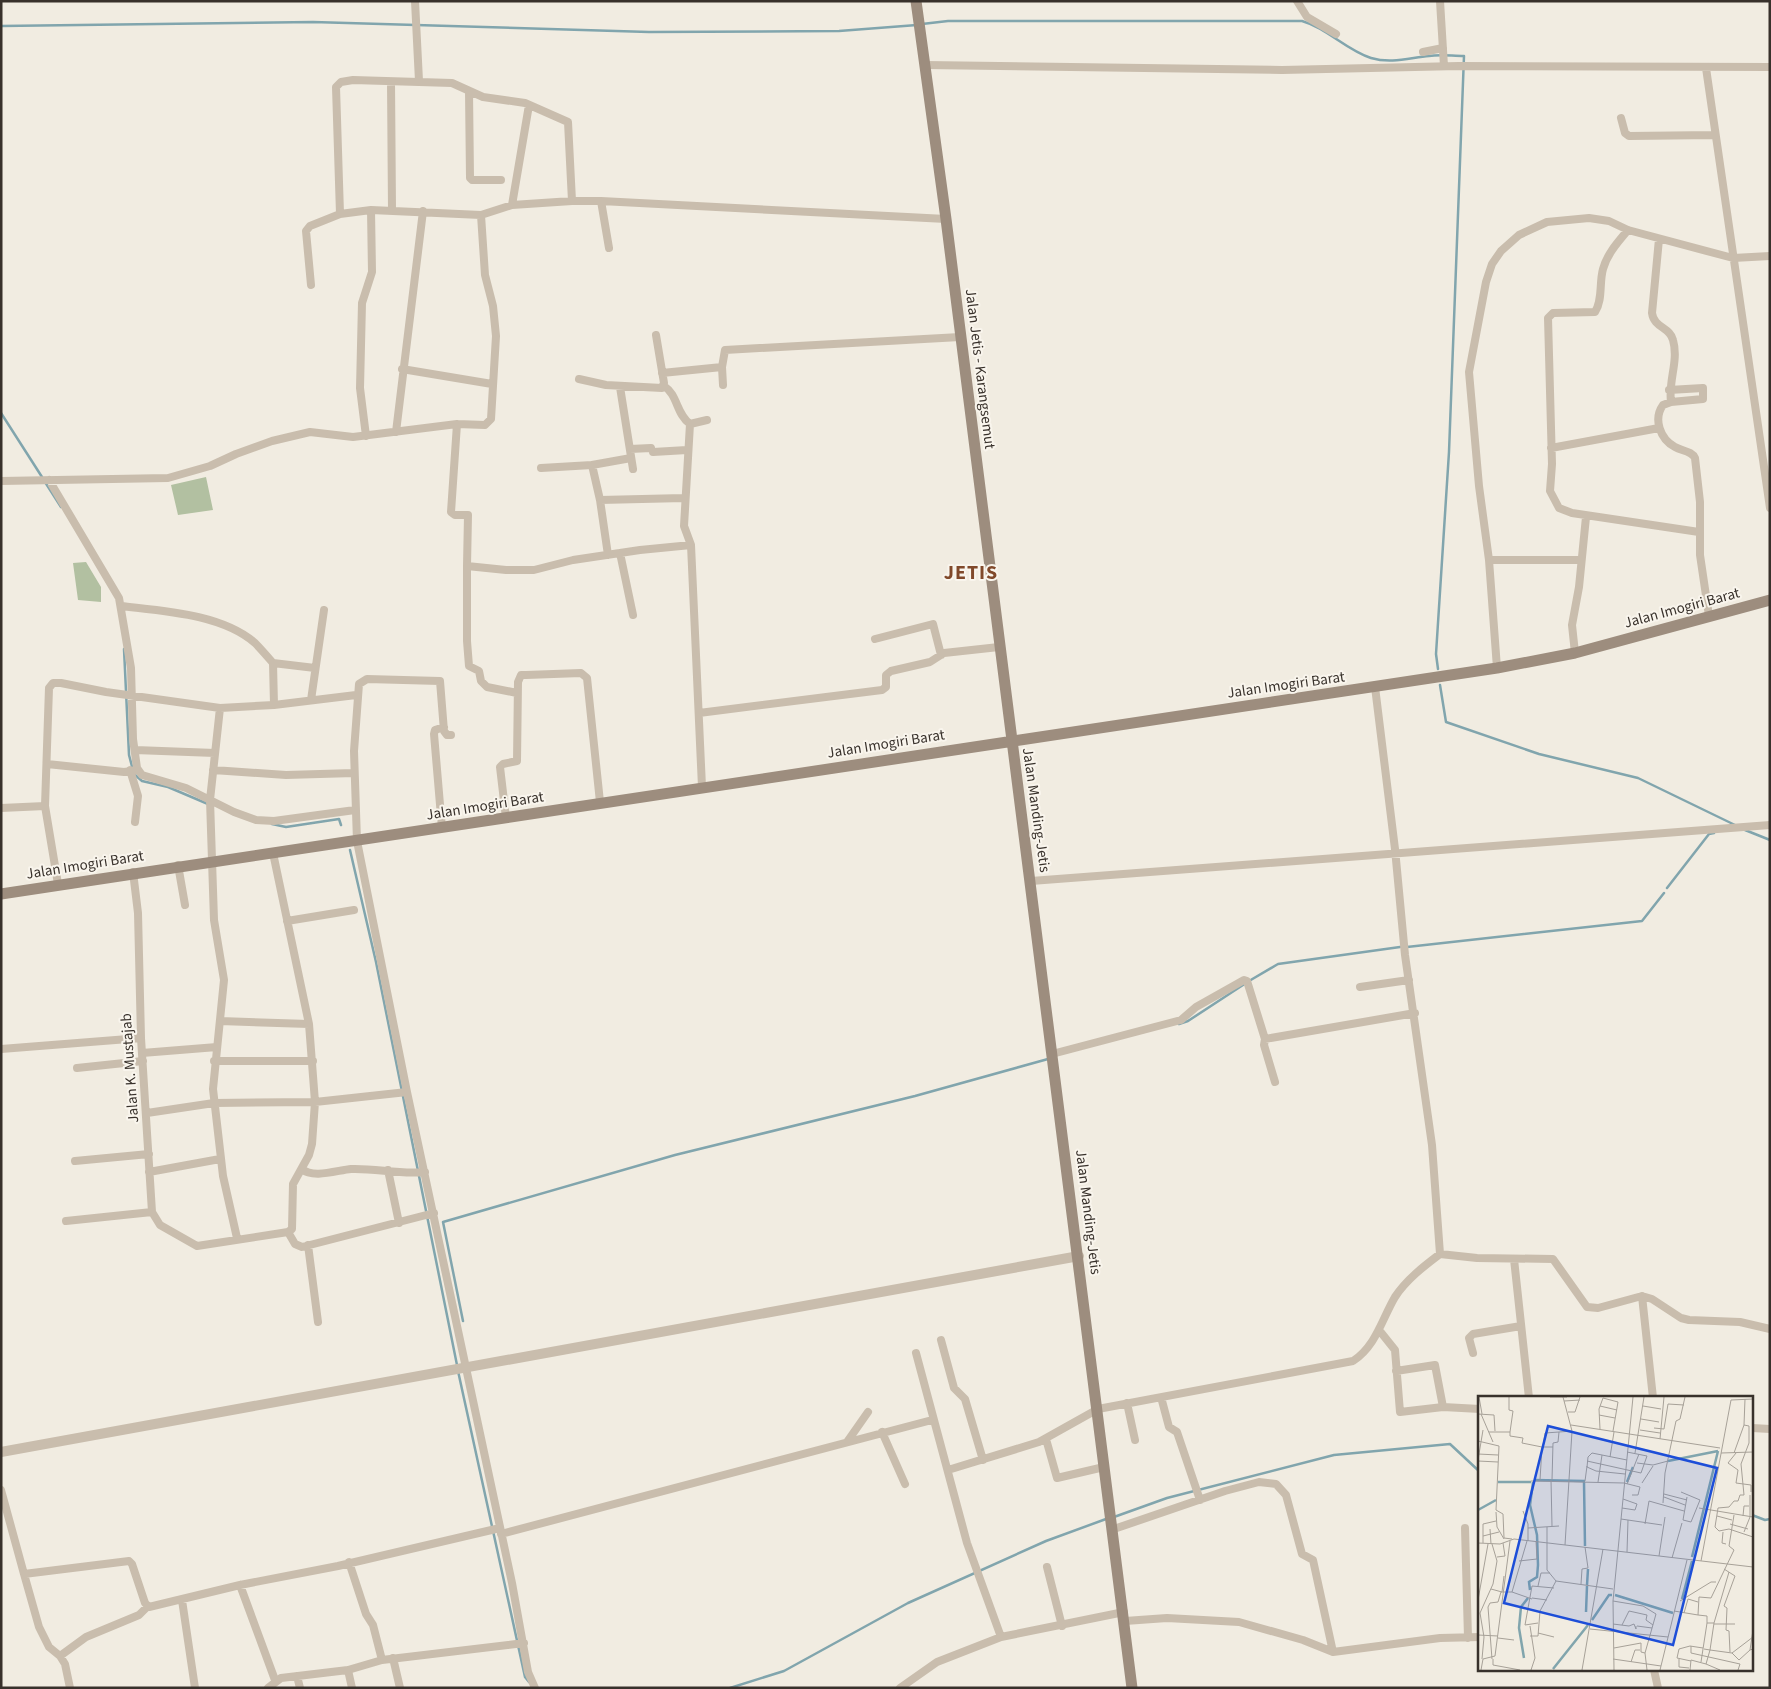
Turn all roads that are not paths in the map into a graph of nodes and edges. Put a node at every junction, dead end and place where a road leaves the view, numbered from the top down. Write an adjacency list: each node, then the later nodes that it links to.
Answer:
1 (415, 1): 11 (street)
2 (916, 1): 8 (main road, Jalan Jetis - Karangsemut)
3 (1297, 1): 5 (street)
4 (1440, 1): 7 (street)
5 (1336, 34)
6 (1423, 52): 7 (street)
7 (1444, 56): 8 (street); 10 (street)
8 (925, 65): 26 (main road, Jalan Jetis - Karangsemut)
9 (1770, 67): 10 (street)
10 (1706, 68): 16 (street)
11 (419, 81): 12 (street); 13 (street)
12 (391, 82): 22 (street); 24 (street)
13 (469, 90): 14 (street); 17 (street)
14 (529, 105): 18 (street); 20 (street)
15 (1621, 118): 16 (street)
16 (1715, 135): 31 (street)
17 (501, 180)
18 (572, 201): 19 (street); 20 (street)
19 (601, 201): 26 (street); 29 (street)
20 (512, 205): 25 (street)
21 (371, 210): 22 (street); 24 (street); 50 (street)
22 (392, 210): 23 (street)
23 (423, 211): 25 (street); 36 (street)
24 (340, 214): 32 (street)
25 (481, 215): 39 (street)
26 (946, 219): 34 (main road, Jalan Jetis - Karangsemut)
27 (1628, 230): 28 (street); 52 (street); 68 (street)
28 (1659, 239): 31 (street); 43 (street)
29 (608, 248)
30 (1770, 256): 31 (street)
31 (1733, 258): 62 (street)
32 (311, 285)
33 (656, 335): 37 (street)
34 (960, 337): 35 (street); 77 (main road, Jalan Jetis - Karangsemut)
35 (722, 367): 37 (street); 41 (street)
36 (402, 369): 39 (street); 49 (street)
37 (662, 373): 40 (street)
38 (579, 379): 42 (street)
39 (492, 384): 46 (street)
40 (664, 386): 42 (street); 47 (street)
41 (723, 386)
42 (620, 387): 51 (street)
43 (1669, 390): 44 (street); 44 (street)
44 (1671, 402): 48 (street)
45 (707, 420): 47 (street)
46 (456, 424): 49 (street); 70 (street)
47 (690, 424): 53 (street)
48 (1659, 428): 52 (street); 64 (street)
49 (396, 432): 50 (street)
50 (366, 436): 58 (street)
51 (630, 448): 53 (street); 54 (street)
52 (1551, 448): 63 (street)
53 (687, 450): 60 (street)
54 (631, 458): 55 (street); 57 (street)
55 (592, 465): 56 (street); 61 (street)
56 (541, 468)
57 (633, 469)
58 (44, 480): 59 (street); 72 (street)
59 (1, 481)
60 (684, 498): 61 (street); 65 (street)
61 (600, 500): 67 (street)
62 (1770, 508)
63 (1586, 517): 64 (street); 69 (street)
64 (1699, 532): 75 (street)
65 (691, 546): 66 (street); 90 (street)
66 (620, 553): 67 (street); 74 (street)
67 (608, 555): 70 (street)
68 (1489, 560): 69 (street); 82 (street)
69 (1581, 560): 78 (street)
70 (467, 566): 84 (street)
71 (1770, 600): 75 (main road, Jalan Imogiri Barat)
72 (122, 606): 80 (street); 85 (street)
73 (324, 610): 81 (street)
74 (633, 615)
75 (1710, 616): 78 (main road, Jalan Imogiri Barat)
76 (875, 639): 79 (street)
77 (999, 647): 79 (street); 93 (main road, Jalan Jetis - Karangsemut)
78 (1575, 652): 82 (main road, Jalan Imogiri Barat)
79 (941, 654): 90 (street)
80 (273, 663): 81 (street); 88 (street)
81 (314, 668): 87 (street)
82 (1497, 668): 83 (main road, Jalan Imogiri Barat)
83 (1374, 687): 93 (main road, Jalan Imogiri Barat); 112 (street)
84 (517, 693): 101 (street); 106 (street)
85 (132, 695): 89 (street); 94 (street); 96 (street)
86 (356, 695): 87 (street); 91 (street); 99 (street)
87 (311, 700): 88 (street)
88 (274, 705): 89 (street)
89 (220, 708): 95 (street)
90 (699, 714): 100 (street)
91 (444, 727): 92 (street); 109 (street)
92 (451, 735)
93 (1011, 740): 100 (main road, Jalan Imogiri Barat); 116 (main road, Jalan Manding-Jetis)
94 (135, 750): 95 (street); 97 (street)
95 (215, 753): 98 (street)
96 (47, 764): 97 (street); 103 (street)
97 (134, 770): 102 (street); 107 (street)
98 (213, 770): 99 (street); 102 (street)
99 (354, 773): 105 (street)
100 (702, 787): 101 (main road, Jalan Imogiri Barat)
101 (600, 802): 106 (main road, Jalan Imogiri Barat)
102 (210, 804): 105 (street); 113 (street)
103 (44, 806): 104 (street); 117 (street)
104 (1, 808)
105 (355, 810): 110 (street)
106 (506, 818): 109 (main road, Jalan Imogiri Barat)
107 (135, 822)
108 (1770, 825): 112 (street)
109 (442, 828): 110 (main road, Jalan Imogiri Barat)
110 (357, 841): 111 (main road, Jalan Imogiri Barat); 137 (street)
111 (273, 852): 113 (main road, Jalan Imogiri Barat); 121 (street)
112 (1396, 855): 116 (street); 122 (street)
113 (212, 862): 114 (main road, Jalan Imogiri Barat); 125 (street)
114 (178, 865): 115 (main road, Jalan Imogiri Barat); 119 (street)
115 (133, 872): 117 (main road, Jalan Imogiri Barat); 127 (street, Jalan K. Mustajab)
116 (1030, 881): 131 (main road, Jalan Manding-Jetis)
117 (58, 884): 118 (main road, Jalan Imogiri Barat)
118 (1, 894)
119 (184, 905)
120 (354, 910): 121 (street)
121 (287, 921): 126 (street)
122 (1409, 980): 123 (street); 124 (street)
123 (1360, 987)
124 (1414, 1013): 128 (street); 155 (street)
125 (220, 1021): 126 (street); 129 (street)
126 (309, 1024): 134 (street)
127 (141, 1038): 130 (street); 132 (street, Jalan K. Mustajab)
128 (1265, 1039): 131 (street); 136 (street)
129 (217, 1047): 132 (street); 133 (street)
130 (1, 1049)
131 (1052, 1056): 156 (main road, Jalan Manding-Jetis)
132 (142, 1057): 135 (street); 140 (street, Jalan K. Mustajab)
133 (214, 1061): 134 (street); 139 (street)
134 (313, 1061): 138 (street)
135 (77, 1068)
136 (1275, 1082)
137 (405, 1093): 138 (street); 147 (street)
138 (315, 1102): 139 (street); 144 (street)
139 (214, 1103): 140 (street); 142 (street)
140 (147, 1113): 141 (street, Jalan K. Mustajab)
141 (149, 1154): 143 (street); 146 (street, Jalan K. Mustajab)
142 (220, 1159): 146 (street); 153 (street)
143 (75, 1162)
144 (302, 1168): 145 (street); 152 (street)
145 (388, 1170): 147 (street); 151 (street)
146 (150, 1172): 148 (street, Jalan K. Mustajab)
147 (420, 1173): 149 (street)
148 (152, 1212): 150 (street); 153 (street)
149 (431, 1214): 151 (street); 166 (street)
150 (66, 1221)
151 (399, 1223): 154 (street)
152 (288, 1232): 153 (street); 154 (street)
153 (237, 1238)
154 (308, 1245): 159 (street)
155 (1440, 1254): 157 (street); 162 (street)
156 (1079, 1256): 166 (street); 173 (main road, Jalan Manding-Jetis)
157 (1514, 1259): 158 (street); 160 (street)
158 (1642, 1296): 161 (street); 169 (street)
159 (318, 1322)
160 (1521, 1326): 164 (street); 168 (street)
161 (1770, 1329)
162 (1383, 1334): 167 (street); 170 (street)
163 (941, 1340): 184 (street)
164 (1473, 1352)
165 (916, 1353): 176 (street)
166 (465, 1367): 183 (street); 192 (street)
167 (1396, 1371): 172 (street); 172 (street)
168 (1529, 1396)
169 (1653, 1396)
170 (1161, 1397): 171 (street); 189 (street)
171 (1127, 1404): 173 (street); 181 (street)
172 (1443, 1407): 174 (street)
173 (1098, 1409): 180 (street); 185 (main road, Jalan Manding-Jetis)
174 (1478, 1409)
175 (868, 1412): 182 (street)
176 (932, 1420): 179 (street); 186 (street)
177 (1754, 1428): 178 (street)
178 (1770, 1429)
179 (882, 1432): 182 (street); 187 (street)
180 (1046, 1438): 184 (street); 185 (street)
181 (1135, 1440)
182 (847, 1442): 192 (street)
183 (1, 1452)
184 (983, 1460): 186 (street)
185 (1104, 1467): 190 (main road, Jalan Manding-Jetis)
186 (948, 1470): 201 (street)
187 (905, 1484)
188 (1, 1490): 195 (street)
189 (1199, 1498): 190 (street); 205 (street)
190 (1111, 1528): 199 (main road, Jalan Manding-Jetis)
191 (1465, 1528): 203 (street)
192 (497, 1531): 193 (street); 204 (street)
193 (349, 1562): 196 (street); 208 (street)
194 (1047, 1567): 200 (street)
195 (24, 1574): 198 (street); 206 (street)
196 (240, 1585): 197 (street); 212 (street)
197 (182, 1600): 198 (street); 214 (street)
198 (148, 1606): 206 (street)
199 (1124, 1617): 200 (street); 205 (street); 221 (main road, Jalan Manding-Jetis)
200 (1062, 1626): 201 (street)
201 (1001, 1637): 220 (street)
202 (1478, 1637): 203 (street)
203 (1468, 1638): 205 (street)
204 (520, 1644): 207 (street); 219 (street)
205 (1333, 1652)
206 (60, 1656): 213 (street)
207 (393, 1658): 208 (street); 218 (street)
208 (382, 1660): 209 (street)
209 (348, 1670): 211 (street); 217 (street)
210 (1654, 1672): 222 (street)
211 (298, 1676): 212 (street); 216 (street)
212 (275, 1680): 215 (street)
213 (70, 1688)
214 (195, 1688)
215 (268, 1688)
216 (300, 1688)
217 (352, 1688)
218 (400, 1688)
219 (535, 1688)
220 (900, 1688)
221 (1132, 1688)
222 (1658, 1688)

